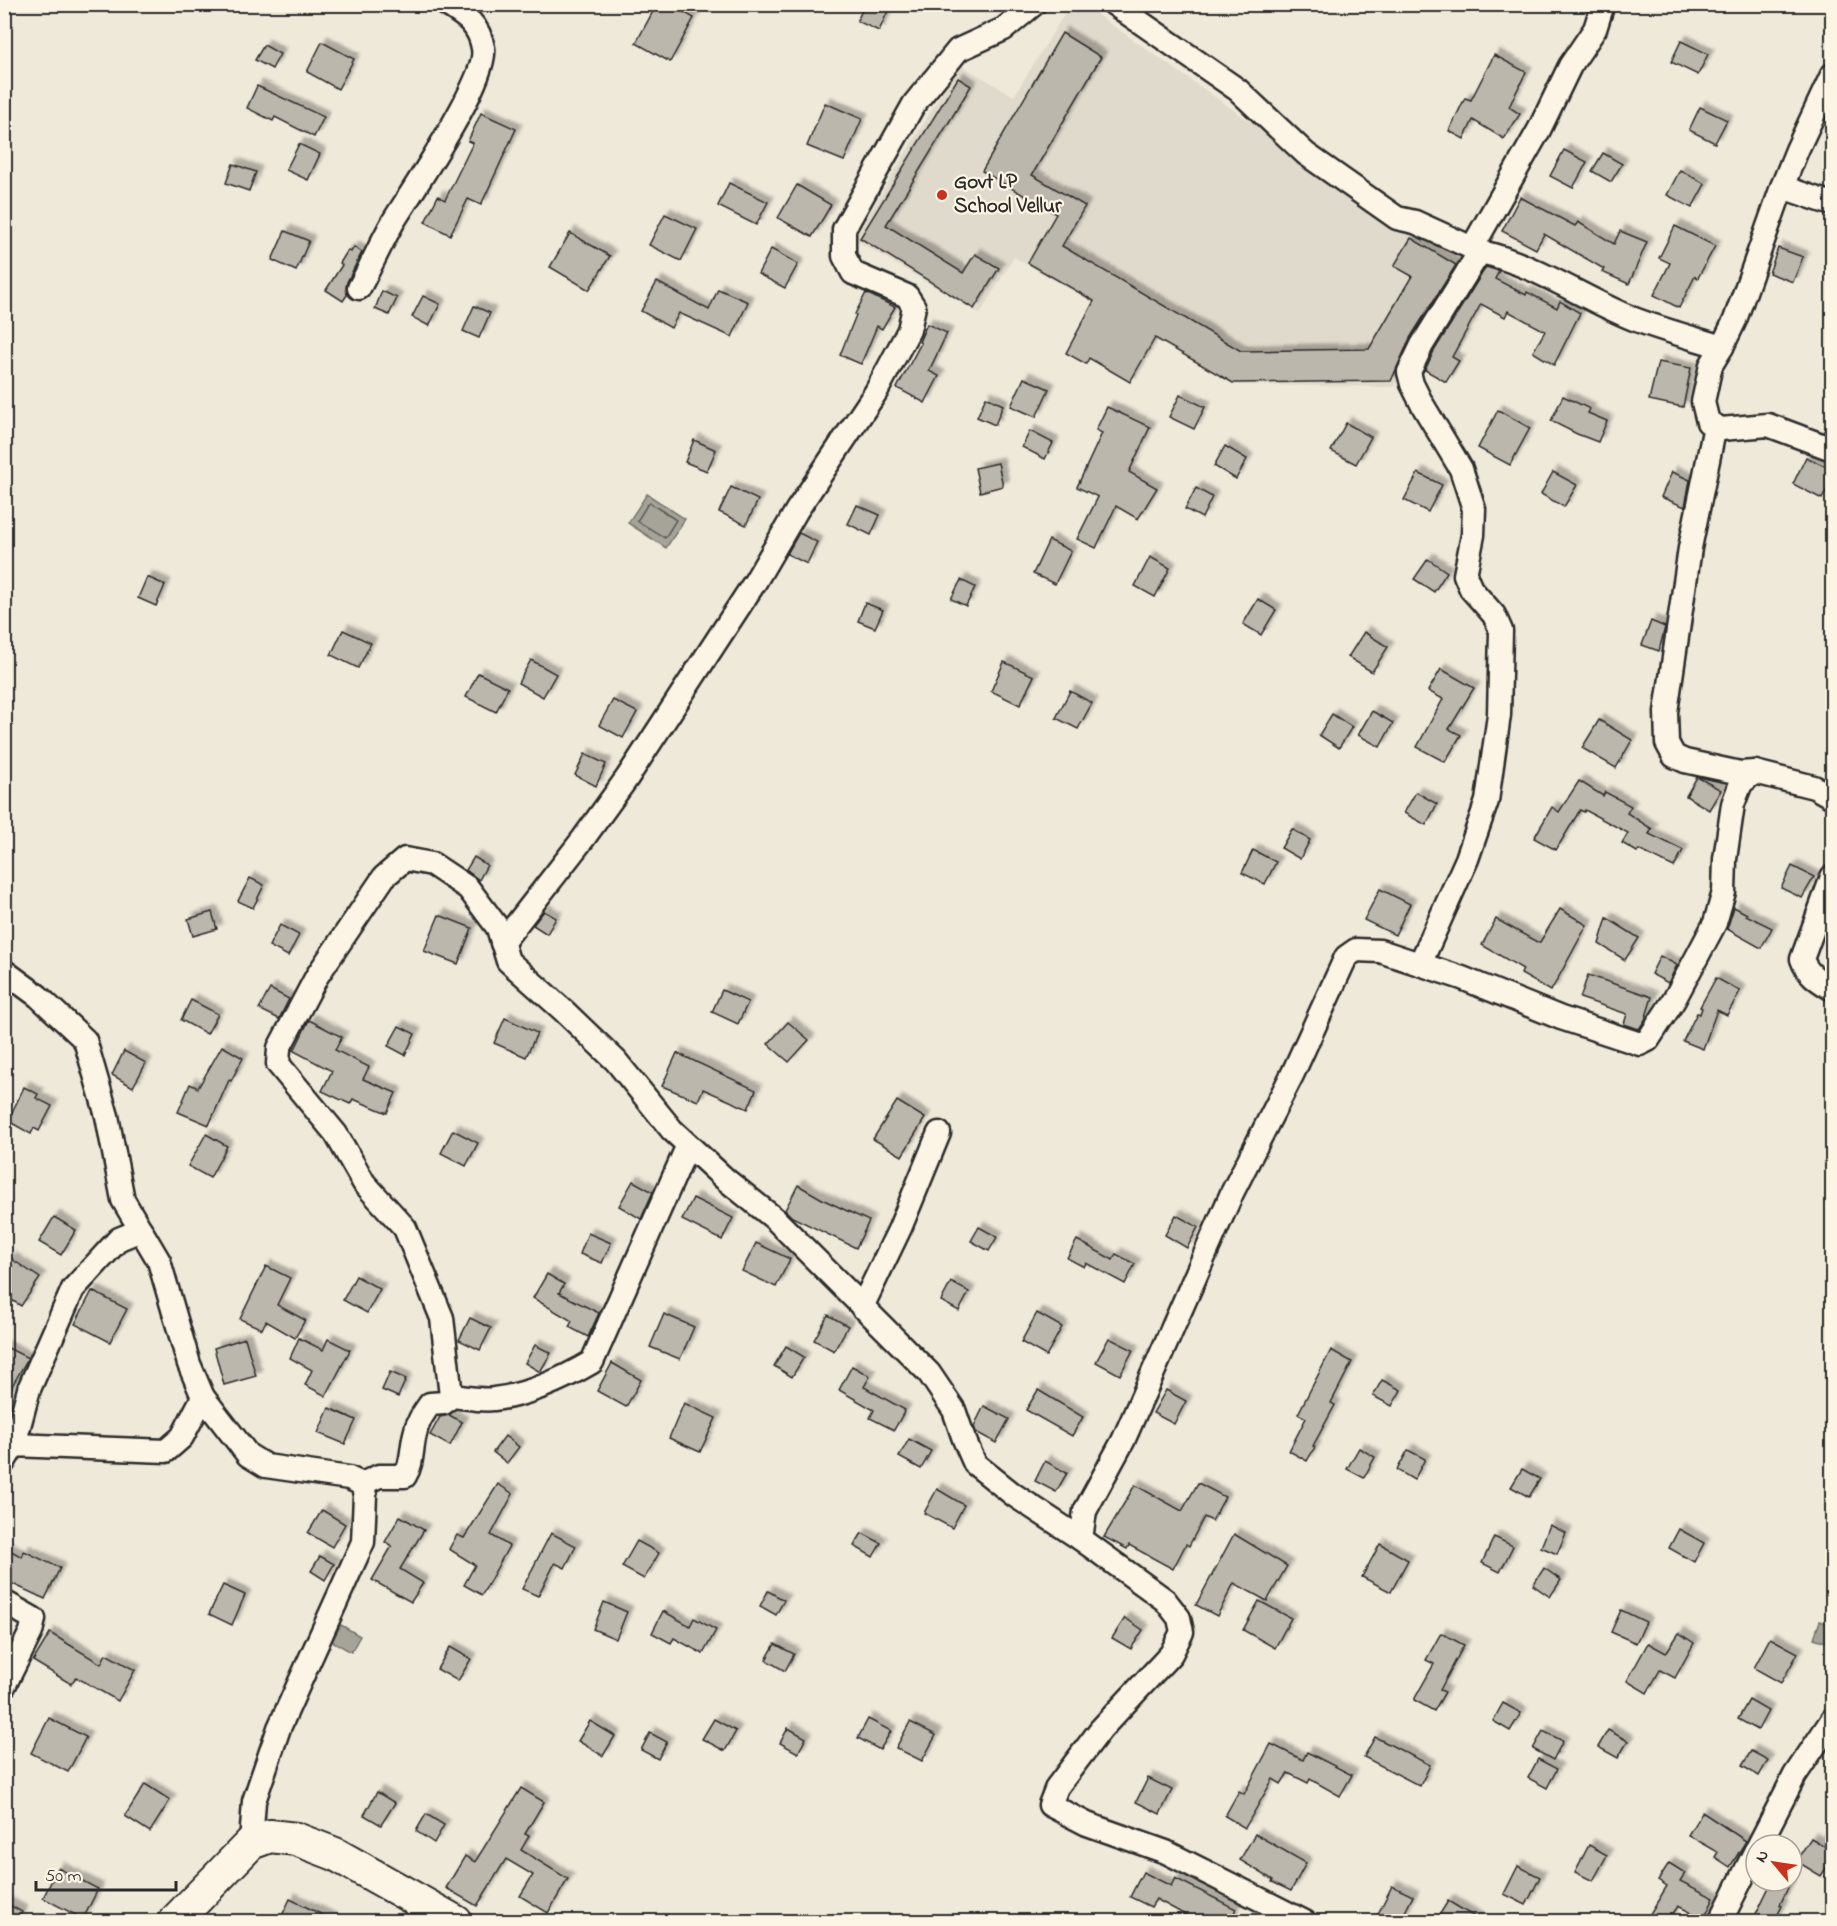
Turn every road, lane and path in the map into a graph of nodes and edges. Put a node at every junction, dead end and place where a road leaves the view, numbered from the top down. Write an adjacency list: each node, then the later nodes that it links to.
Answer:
1 (446, 4): 9 (street)
2 (1034, 4): 16 (street)
3 (1114, 4): 8 (street)
4 (1603, 4): 8 (street)
5 (1833, 75): 6 (street)
6 (1782, 188): 7 (street); 10 (street)
7 (1833, 204)
8 (1476, 250): 10 (street); 17 (street)
9 (359, 288)
10 (1722, 347): 11 (street)
11 (1715, 426): 12 (street); 13 (street)
12 (1833, 449)
13 (1755, 772): 14 (street); 17 (street)
14 (1833, 797)
15 (1833, 877): 19 (street)
16 (502, 943): 21 (street); 24 (street)
17 (1420, 964): 28 (street)
18 (4, 971): 22 (street)
19 (1833, 989)
20 (939, 1134): 23 (street)
21 (688, 1145): 23 (street); 24 (street)
22 (141, 1230): 25 (street); 26 (street)
23 (862, 1307): 28 (street)
24 (451, 1396): 27 (street)
25 (204, 1397): 26 (street); 27 (street)
26 (9, 1453)
27 (362, 1484): 33 (street)
28 (1081, 1539): 37 (street)
29 (4, 1602): 30 (street)
30 (4, 1686)
31 (1833, 1720): 32 (street)
32 (1764, 1833)
33 (251, 1843): 35 (main road); 36 (main road)
34 (1744, 1874): 38 (street)
35 (174, 1922)
36 (456, 1922)
37 (1305, 1922)
38 (1720, 1922)

